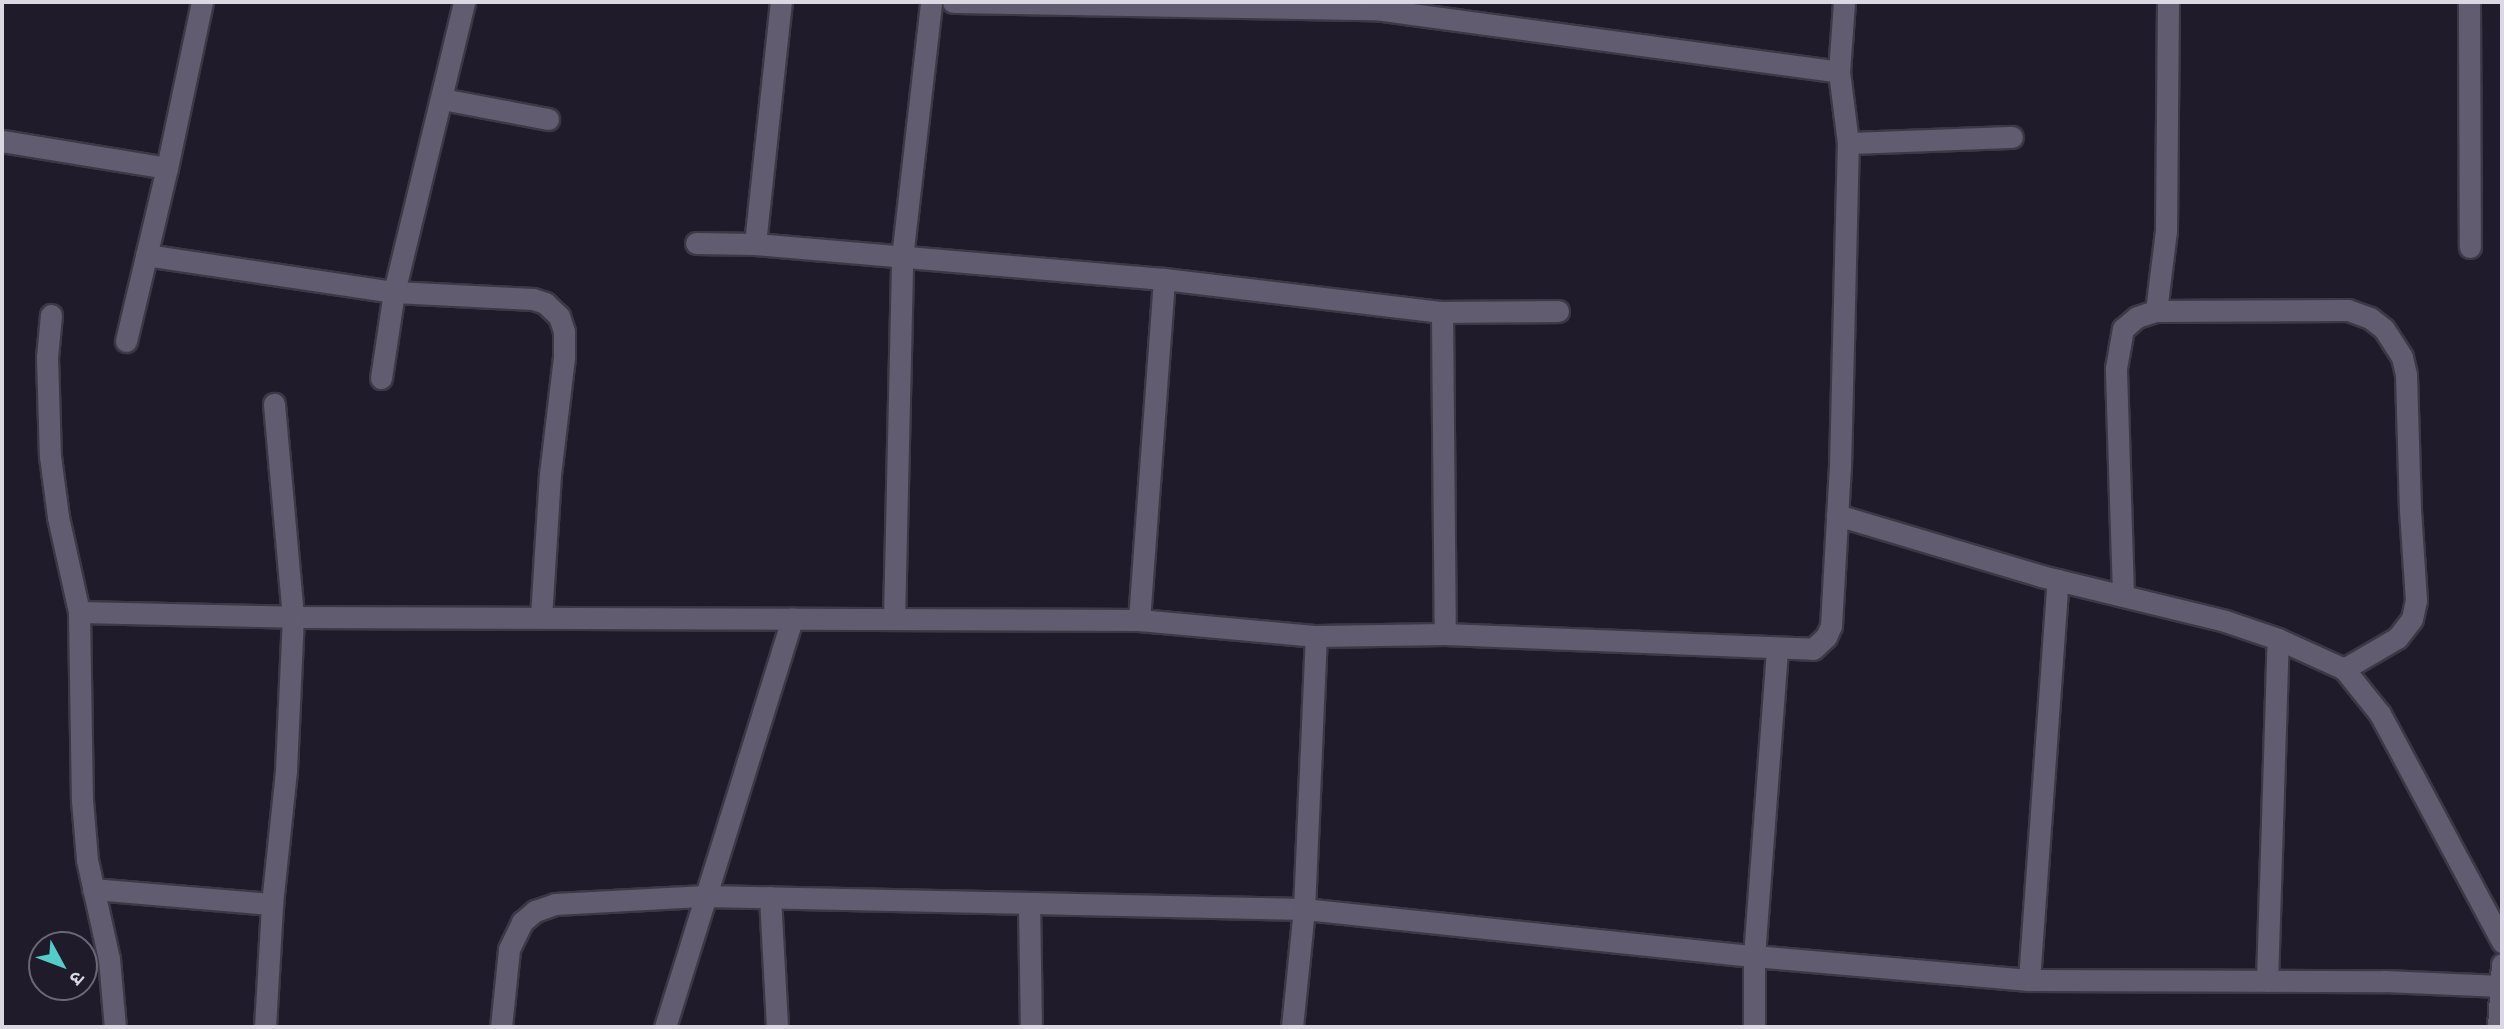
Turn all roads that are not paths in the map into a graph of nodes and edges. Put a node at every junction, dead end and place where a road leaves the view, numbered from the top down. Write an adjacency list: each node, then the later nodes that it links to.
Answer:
1 (202, 2): 16 (street)
2 (464, 2): 11 (street)
3 (781, 2): 18 (street)
4 (931, 2): 21 (street)
5 (953, 2): 9 (street)
6 (1843, 2): 10 (street)
7 (2168, 2): 26 (street)
8 (2469, 2): 19 (street)
9 (1375, 5): 10 (street)
10 (1839, 72): 15 (street)
11 (442, 99): 12 (street); 23 (street)
12 (548, 120)
13 (2012, 136): 15 (street)
14 (2, 141): 16 (street)
15 (1848, 143): 31 (street)
16 (167, 168): 20 (street)
17 (696, 243): 18 (street)
18 (755, 244): 21 (street)
19 (2470, 247)
20 (146, 255): 23 (street); 28 (street)
21 (902, 258): 22 (street); 38 (street)
22 (1164, 279): 25 (street); 39 (street)
23 (394, 292): 29 (street); 36 (street)
24 (1558, 311): 25 (street)
25 (1442, 312): 40 (street)
26 (2156, 312): 33 (street); 44 (street)
27 (51, 315): 34 (street)
28 (126, 341)
29 (381, 378)
30 (274, 404): 35 (street)
31 (1837, 515): 32 (street); 43 (street)
32 (2059, 579): 33 (street); 54 (street)
33 (2123, 594): 42 (street)
34 (79, 612): 35 (street); 45 (street)
35 (293, 617): 36 (street); 49 (street)
36 (541, 617): 37 (street)
37 (792, 618): 38 (street); 46 (street)
38 (894, 619): 39 (street)
39 (1139, 620): 41 (street)
40 (1445, 634): 41 (street); 43 (street)
41 (1316, 636): 50 (street)
42 (2278, 639): 44 (street); 55 (street)
43 (1777, 648): 52 (street)
44 (2344, 669): 51 (street)
45 (93, 889): 49 (street); 57 (street)
46 (705, 896): 47 (street); 59 (street); 60 (street)
47 (769, 897): 48 (street); 61 (street)
48 (1029, 903): 50 (street); 62 (street)
49 (272, 904): 58 (street)
50 (1304, 909): 52 (street); 63 (street)
51 (2502, 942)
52 (1754, 956): 54 (street); 64 (street)
53 (2502, 964): 56 (street)
54 (2029, 980): 55 (street)
55 (2267, 981): 56 (street)
56 (2501, 986): 65 (street)
57 (115, 1027)
58 (265, 1027)
59 (501, 1027)
60 (665, 1027)
61 (777, 1027)
62 (1031, 1027)
63 (1292, 1027)
64 (1754, 1027)
65 (2498, 1027)

